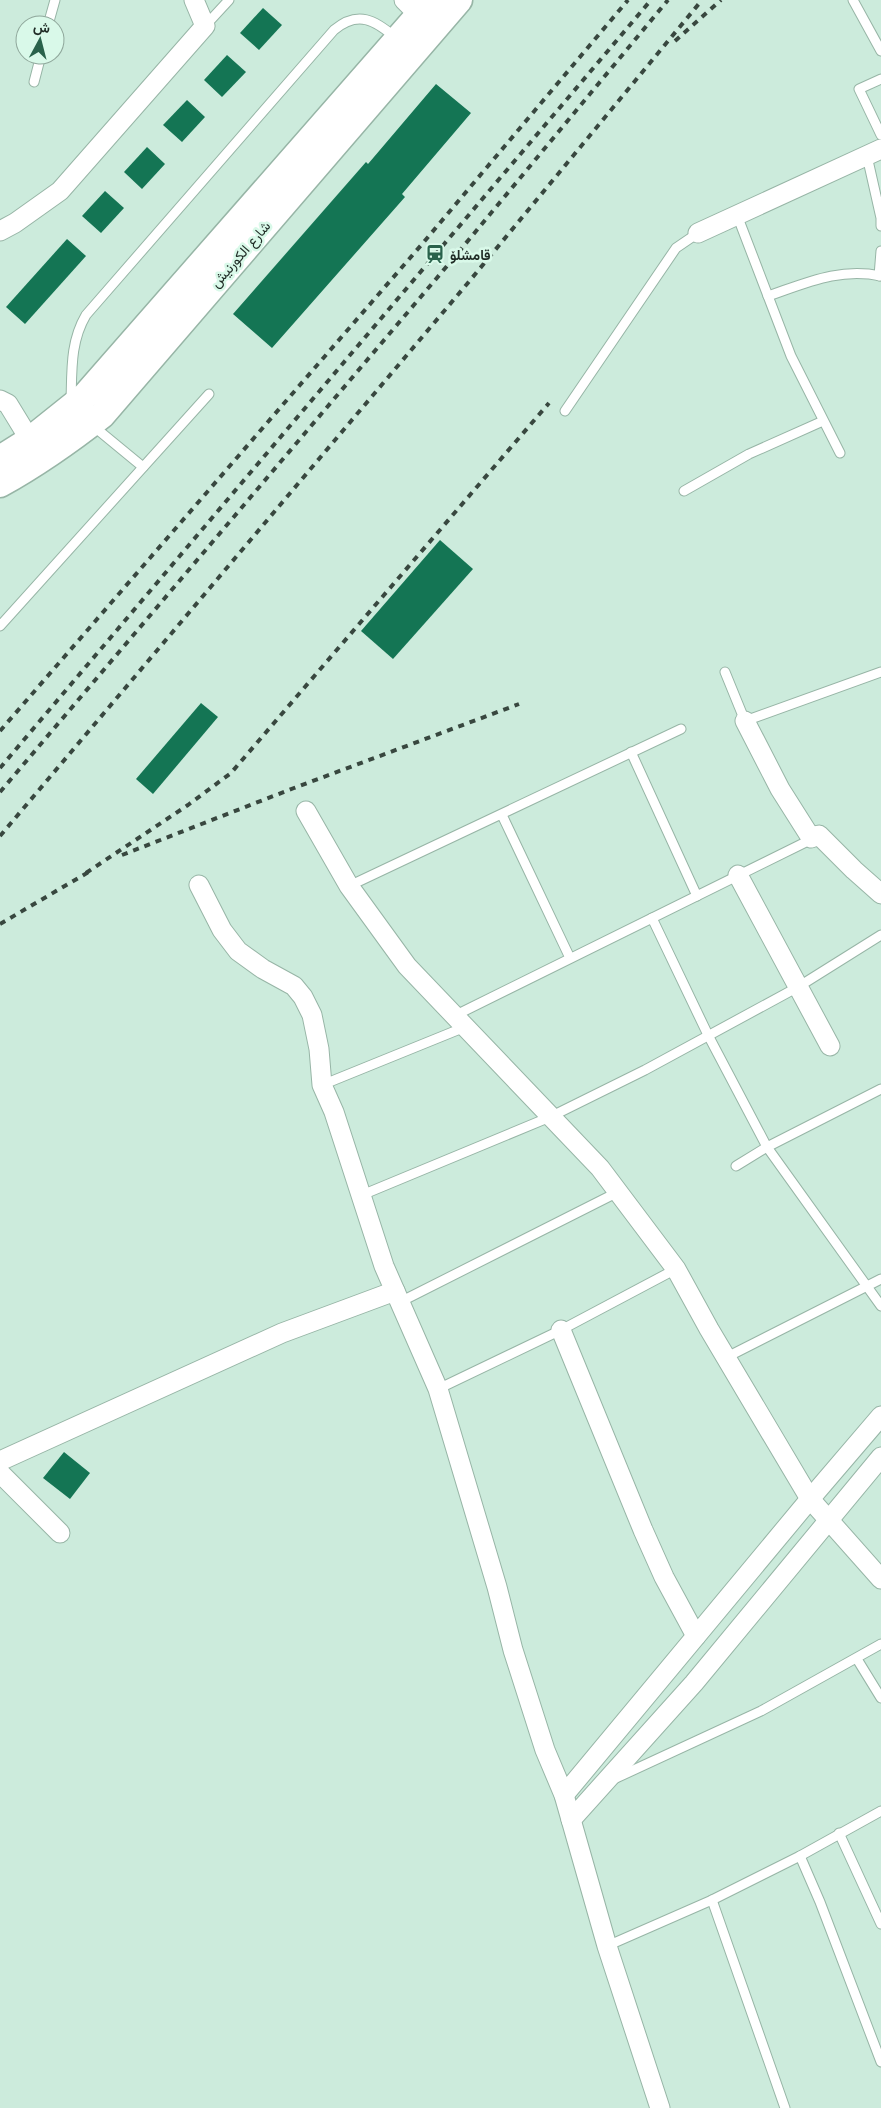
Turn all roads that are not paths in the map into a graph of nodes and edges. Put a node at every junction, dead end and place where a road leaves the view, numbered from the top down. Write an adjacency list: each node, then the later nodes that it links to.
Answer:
1 (55, 0): 7 (lane)
2 (194, 0): 8 (street)
3 (229, 0): 8 (lane)
4 (459, 0): 26 (street, شارع الكورنيش)
5 (853, 0): 10 (lane)
6 (418, 5): 9 (street, شارع الكورنيش)
7 (51, 15)
8 (205, 26): 18 (street)
9 (398, 40): 26 (street, شارع الكورنيش); 26 (lane)
10 (881, 51)
11 (38, 65): 13 (lane)
12 (881, 79): 14 (lane)
13 (34, 82)
14 (881, 135)
15 (874, 153): 16 (street); 17 (lane)
16 (737, 215): 19 (street); 22 (lane)
17 (881, 226)
18 (0, 231)
19 (698, 233): 25 (lane)
20 (881, 251): 21 (lane)
21 (880, 276): 22 (lane)
22 (768, 296): 27 (lane)
23 (210, 394): 31 (lane)
24 (0, 400): 28 (street)
25 (565, 411)
26 (80, 416): 28 (street, شارع الكورنيش); 31 (lane); 32 (street, شارع الكورنيش)
27 (823, 421): 29 (lane); 33 (lane)
28 (30, 440): 30 (street, شارع الكورنيش)
29 (840, 453)
30 (0, 459)
31 (143, 467): 34 (lane)
32 (0, 484)
33 (684, 491)
34 (0, 626)
35 (725, 672): 37 (lane)
36 (881, 672): 37 (lane)
37 (745, 721): 42 (street)
38 (681, 729): 39 (lane)
39 (631, 752): 41 (lane); 47 (lane)
40 (306, 811): 45 (street)
41 (502, 815): 45 (lane); 50 (lane)
42 (819, 835): 43 (lane); 46 (street)
43 (738, 875): 47 (lane); 51 (street)
44 (199, 885): 55 (street)
45 (348, 886): 52 (street)
46 (881, 894)
47 (697, 896): 48 (lane)
48 (652, 918): 50 (lane); 53 (lane)
49 (881, 934): 51 (lane)
50 (570, 958): 52 (lane)
51 (798, 987): 53 (lane); 54 (street)
52 (459, 1022): 55 (lane); 57 (street)
53 (708, 1035): 57 (lane); 58 (lane)
54 (830, 1046)
55 (322, 1085): 61 (street)
56 (881, 1089): 58 (lane)
57 (550, 1117): 60 (street); 61 (lane)
58 (767, 1147): 59 (lane); 64 (lane)
59 (736, 1166)
60 (618, 1192): 62 (street); 65 (lane)
61 (362, 1195): 65 (street)
62 (676, 1269): 67 (lane); 68 (street)
63 (881, 1279): 64 (lane)
64 (868, 1286): 66 (lane); 68 (lane)
65 (397, 1297): 69 (street); 72 (street)
66 (881, 1306)
67 (561, 1330): 69 (lane); 78 (street)
68 (727, 1357): 74 (street)
69 (438, 1389): 83 (street)
70 (881, 1416): 74 (street)
71 (881, 1457): 75 (street)
72 (0, 1461)
73 (0, 1473): 76 (street)
74 (810, 1499): 75 (street); 78 (street)
75 (828, 1519): 77 (street); 82 (street)
76 (60, 1532)
77 (881, 1579)
78 (696, 1636): 83 (street)
79 (881, 1644): 80 (lane)
80 (857, 1659): 81 (lane); 82 (lane)
81 (881, 1698)
82 (606, 1783): 85 (street)
83 (564, 1795): 85 (street)
84 (881, 1811): 86 (lane)
85 (571, 1820): 90 (street)
86 (839, 1833): 87 (lane); 89 (lane)
87 (800, 1856): 88 (lane); 91 (lane)
88 (712, 1900): 90 (lane); 93 (lane)
89 (881, 1924)
90 (607, 1946): 92 (street)
91 (881, 2062)
92 (660, 2108)
93 (784, 2108)

